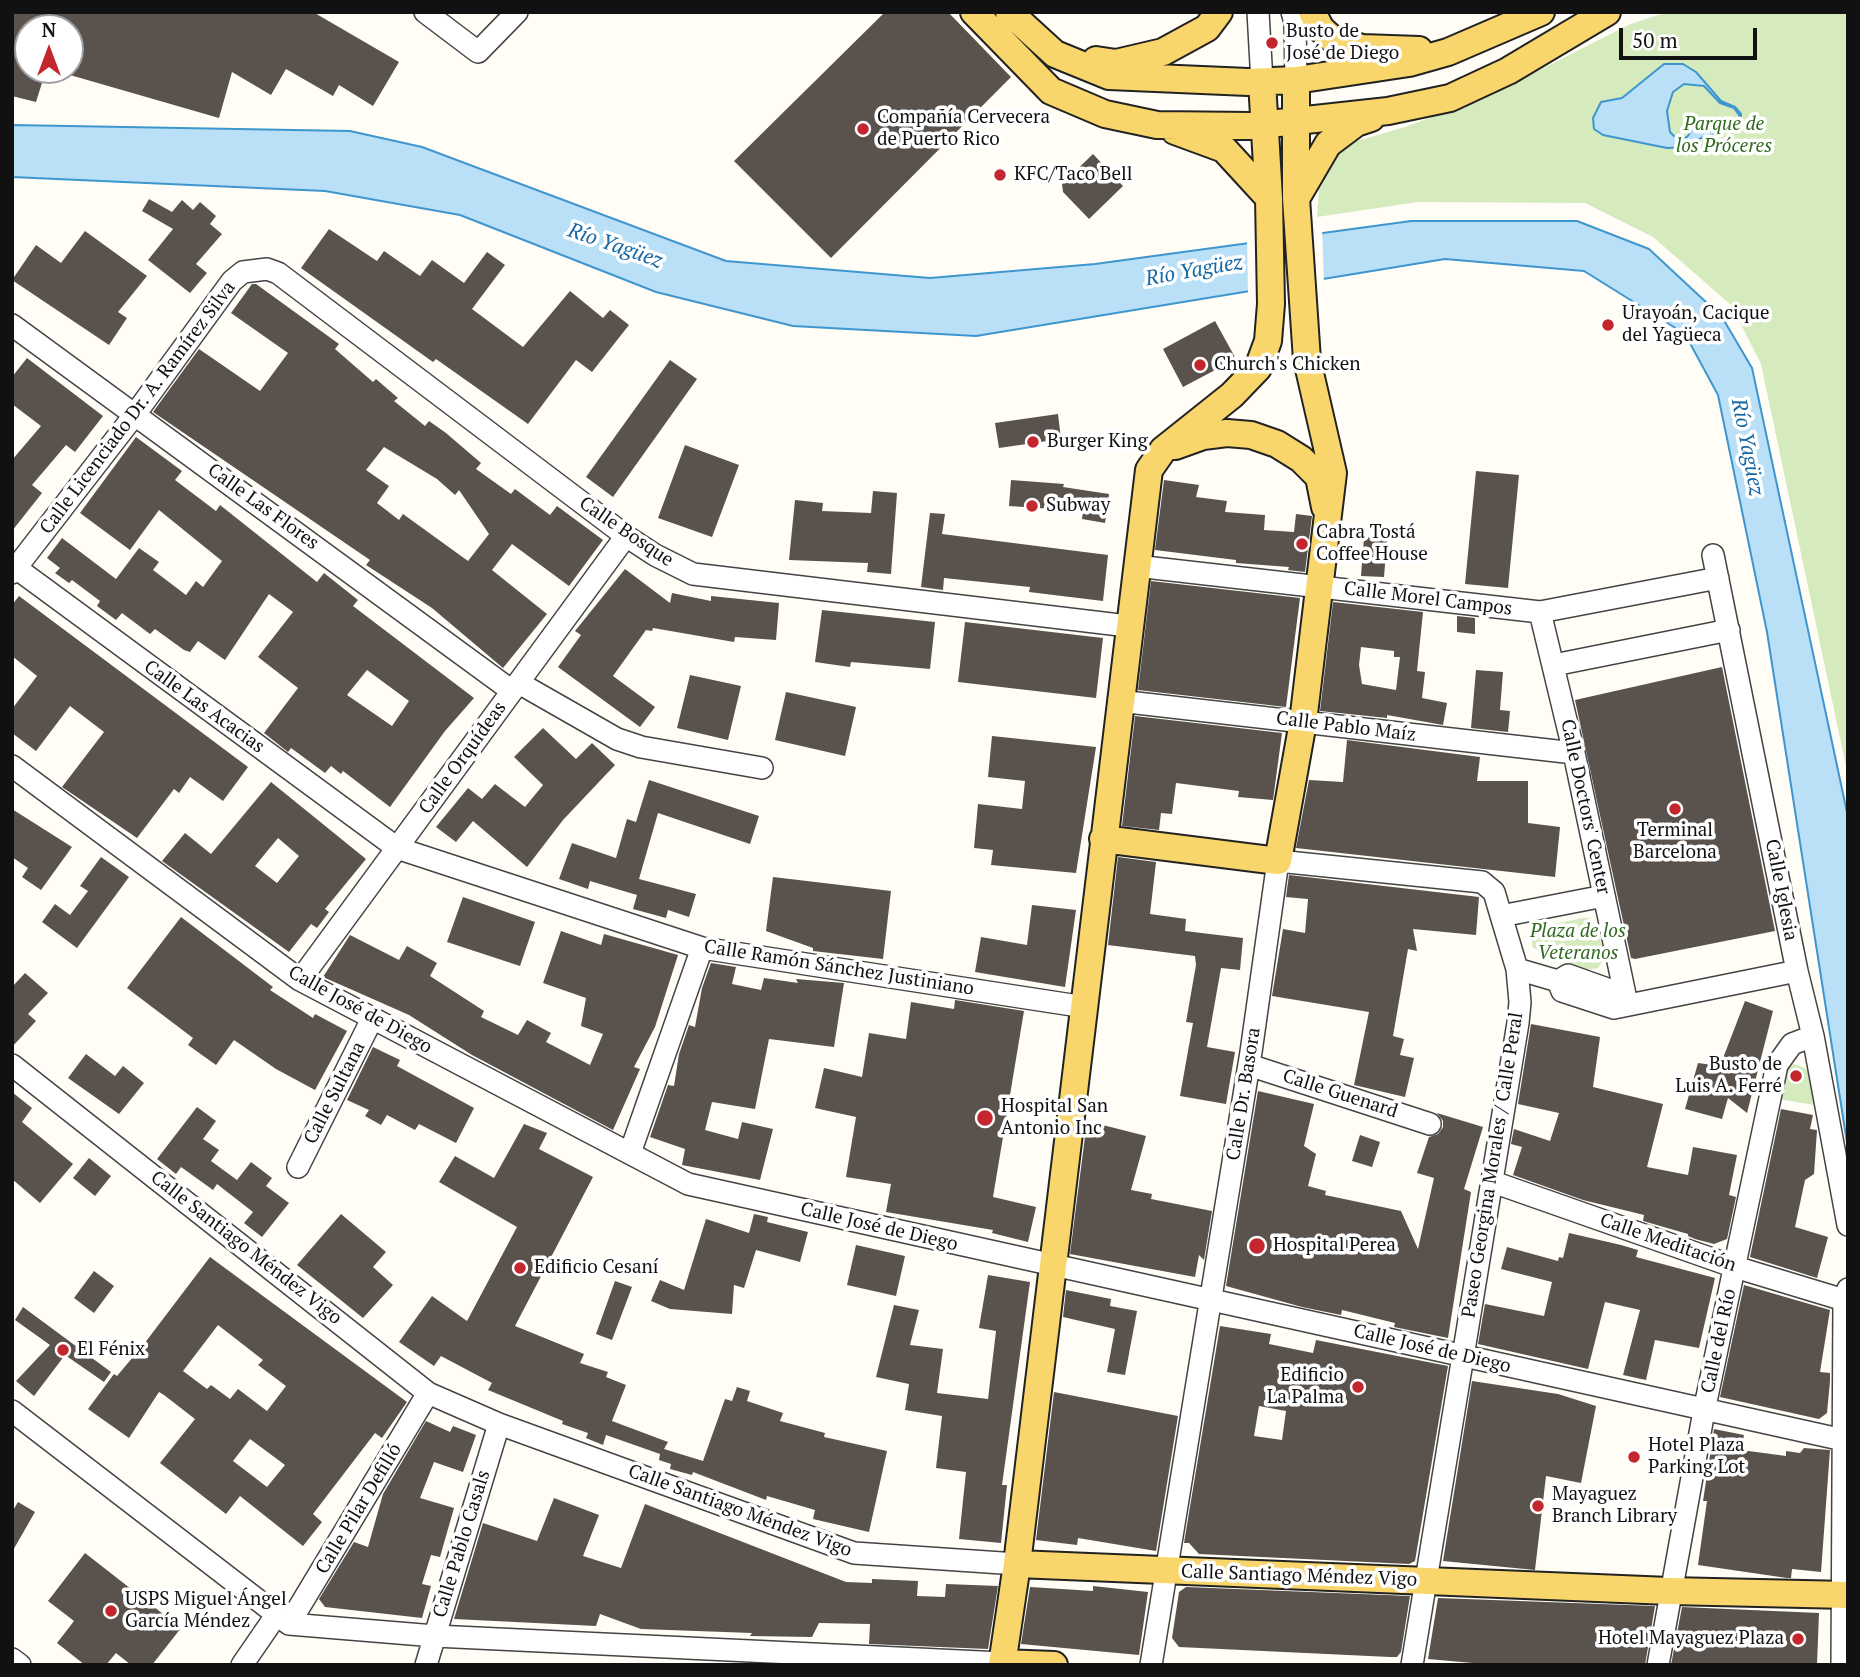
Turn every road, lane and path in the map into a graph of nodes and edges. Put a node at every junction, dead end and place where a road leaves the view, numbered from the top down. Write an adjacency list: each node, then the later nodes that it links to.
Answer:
1 (425, 12): 2 (street)
2 (517, 12)
3 (974, 12): 17 (main road)
4 (1009, 12): 12 (main road)
5 (1219, 12): 12 (main road)
6 (1258, 12): 14 (street)
7 (1292, 12): 13 (street)
8 (1312, 12): 11 (main road)
9 (1541, 12): 11 (main road)
10 (1607, 12): 15 (main road)
11 (1448, 52): 13 (main road)
12 (1055, 54): 14 (main road)
13 (1296, 80): 14 (main road); 16 (main road, Calle Dr. Basora)
14 (1262, 82): 18 (main road)
15 (1388, 111): 16 (main road); 20 (main road)
16 (1294, 122): 18 (main road); 20 (main road, Calle Dr. Basora)
17 (1157, 125): 18 (main road); 19 (main road)
18 (1265, 125): 19 (main road)
19 (1269, 198): 24 (main road)
20 (1296, 198): 25 (main road, Calle Dr. Basora)
21 (278, 273): 23 (street, Calle Licenciado Dr. A. Ramírez Silva); 26 (street, Calle Bosque)
22 (12, 325): 23 (street, Calle Las Flores)
23 (136, 414): 29 (street, Calle Licenciado Dr. A. Ramírez Silva); 36 (street, Calle Las Flores)
24 (1163, 450): 25 (main road); 28 (main road)
25 (1329, 522): 31 (main road, Calle Dr. Basora)
26 (626, 536): 33 (street, Calle Bosque); 36 (street, Calle Orquídeas)
27 (1713, 555): 30 (street, Calle Iglesia)
28 (1136, 565): 31 (street, Calle Morel Campos); 33 (main road)
29 (14, 569): 43 (street, Calle Las Acacias)
30 (1718, 578): 32 (street, Calle Morel Campos); 34 (street, Calle Iglesia)
31 (1321, 586): 32 (street, Calle Morel Campos); 38 (main road, Calle Dr. Basora)
32 (1540, 612): 35 (street, Calle Doctors' Center)
33 (1128, 626): 37 (main road)
34 (1728, 630): 35 (street); 49 (street, Calle Iglesia)
35 (1553, 666): 39 (street, Calle Doctors' Center)
36 (515, 687): 41 (street, Calle Las Flores); 43 (street, Calle Orquídeas)
37 (1119, 701): 38 (street, Calle Pablo Maíz); 42 (main road)
38 (1303, 722): 39 (street, Calle Pablo Maíz); 44 (main road, Calle Dr. Basora)
39 (1574, 754): 45 (street, Calle Doctors' Center)
40 (12, 766): 50 (street, Calle José de Diego)
41 (762, 768)
42 (1103, 839): 44 (main road); 52 (main road)
43 (397, 848): 47 (street, Calle Ramón Sánchez Justiniano); 50 (street, Calle Orquídeas)
44 (1278, 861): 46 (street, Paseo Georgina Morales / Calle Peral); 56 (street, Calle Dr. Basora)
45 (1604, 896): 46 (street); 51 (street, Calle Doctors' Center)
46 (1501, 916): 48 (street, Paseo Georgina Morales / Calle Peral)
47 (702, 948): 52 (street, Calle Ramón Sánchez Justiniano); 58 (street)
48 (1517, 969): 51 (street); 60 (street, Paseo Georgina Morales / Calle Peral)
49 (1797, 971): 51 (street); 54 (street, Calle Iglesia)
50 (300, 980): 53 (street, Calle José de Diego)
51 (1625, 999)
52 (1085, 1007): 62 (main road)
53 (372, 1018): 58 (street, Calle José de Diego); 59 (street, Calle Sultana)
54 (1813, 1036): 61 (street, Calle Iglesia); 63 (street, Calle del Río)
55 (12, 1065): 67 (street, Calle Santiago Méndez Vigo)
56 (1249, 1065): 57 (street, Calle Guenard); 65 (street, Calle Dr. Basora)
57 (1430, 1124)
58 (630, 1153): 62 (street, Calle José de Diego)
59 (298, 1167)
60 (1493, 1182): 63 (street, Calle Meditación); 66 (street, Paseo Georgina Morales / Calle Peral)
61 (1848, 1225)
62 (1053, 1266): 65 (street, Calle José de Diego); 72 (main road)
63 (1735, 1266): 64 (street, Calle Meditación); 69 (street, Calle del Río)
64 (1846, 1294): 71 (street)
65 (1212, 1299): 66 (street, Calle José de Diego); 73 (street, Calle Dr. Basora)
66 (1461, 1355): 69 (street, Calle José de Diego); 74 (street, Paseo Georgina Morales / Calle Peral)
67 (428, 1393): 70 (street, Calle Santiago Méndez Vigo); 77 (street, Calle Pilar Defilló)
68 (12, 1411): 77 (street)
69 (1704, 1411): 71 (street, Calle José de Diego); 75 (street, Calle del Río)
70 (499, 1424): 72 (street, Calle Santiago Méndez Vigo); 78 (street, Calle Pablo Casals)
71 (1846, 1440): 76 (street)
72 (1017, 1564): 73 (main road, Calle Santiago Méndez Vigo); 80 (main road)
73 (1167, 1571): 74 (main road, Calle Santiago Méndez Vigo); 85 (street, Calle Dr. Basora)
74 (1424, 1581): 75 (main road, Calle Santiago Méndez Vigo); 86 (street, Paseo Georgina Morales / Calle Peral)
75 (1669, 1591): 76 (main road, Calle Santiago Méndez Vigo); 87 (street, Calle del Río)
76 (1845, 1595): 88 (street)
77 (283, 1619): 78 (street); 82 (street, Calle Pilar Defilló)
78 (435, 1636): 80 (street); 83 (street, Calle Pablo Casals)
79 (12, 1659): 81 (street)
80 (1002, 1664): 84 (main road)
81 (20, 1665)
82 (242, 1665)
83 (426, 1665)
84 (1055, 1665)
85 (1152, 1665)
86 (1412, 1665)
87 (1658, 1665)
88 (1842, 1665)

